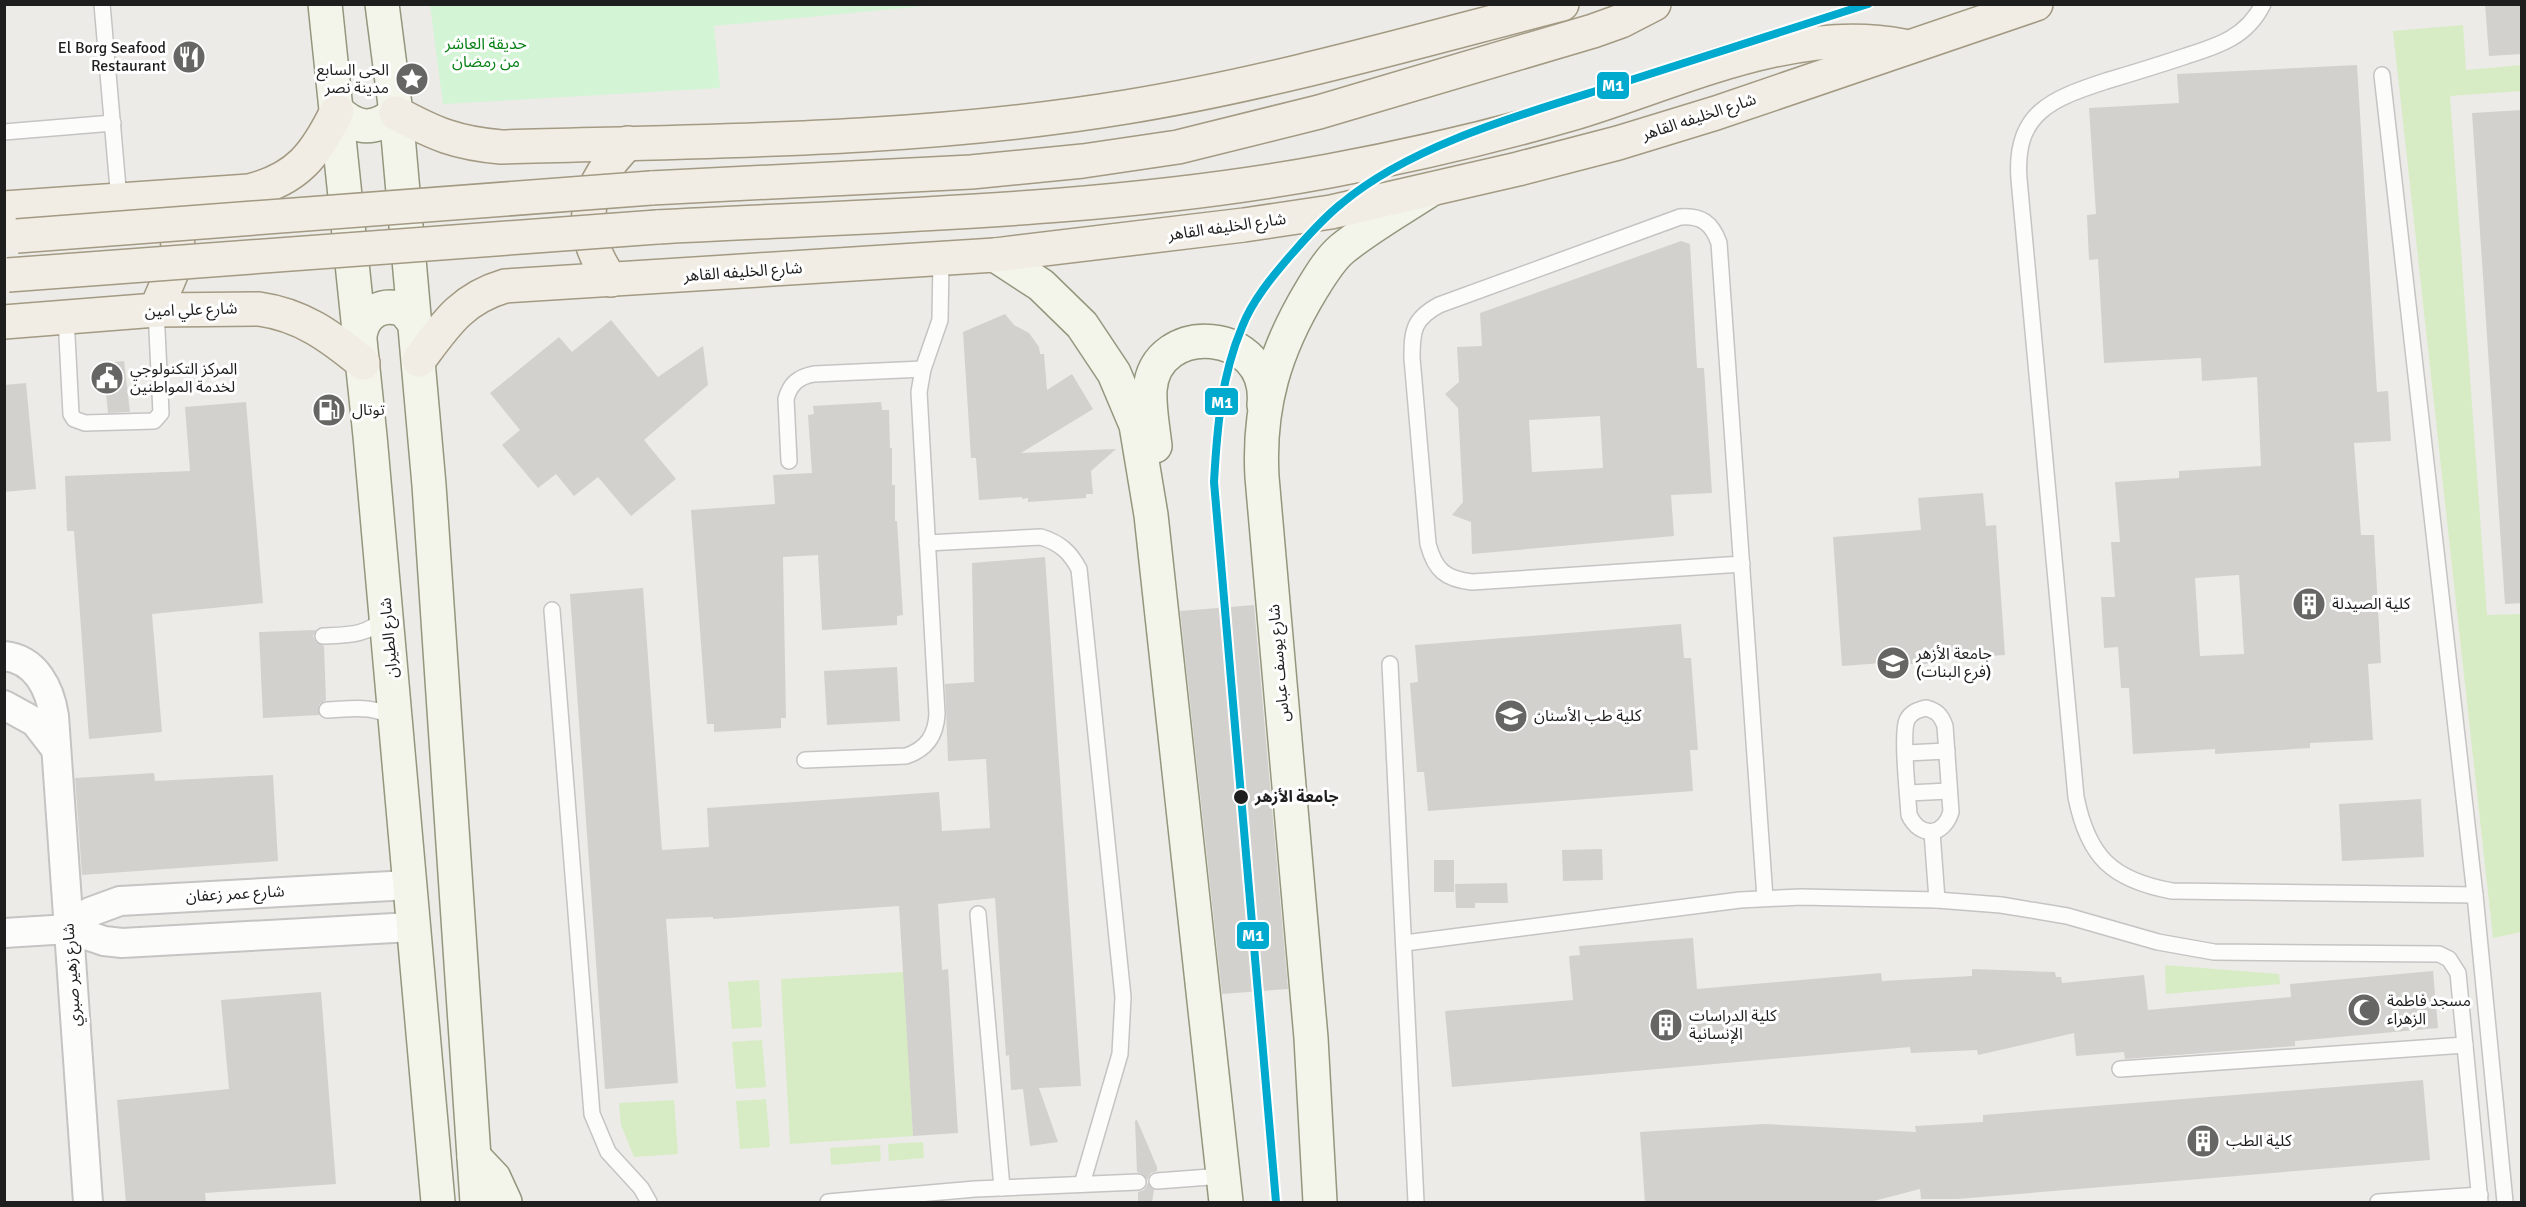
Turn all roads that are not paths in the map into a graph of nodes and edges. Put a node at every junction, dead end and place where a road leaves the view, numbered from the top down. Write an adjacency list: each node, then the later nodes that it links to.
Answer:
1 (102, 4): 12 (lane)
2 (325, 4): 10 (main road, شارع الطيران)
3 (382, 4): 11 (main road)
4 (1562, 4): 14 (main road)
5 (1654, 4): 18 (main road, bridge)
6 (2036, 4): 8 (main road, شارع الخليفه القاهر)
7 (2263, 4): 51 (lane)
8 (1909, 48): 15 (main road, شارع الخليفه القاهر); 21 (main road, bridge)
9 (2382, 75): 51 (lane)
10 (337, 111): 11 (main road); 16 (main road); 27 (main road, شارع الطيران)
11 (396, 113): 14 (main road); 26 (main road)
12 (112, 123): 13 (lane); 17 (lane)
13 (4, 132)
14 (628, 143): 22 (main road)
15 (1430, 190): 19 (main road, شارع الخليفه القاهر); 30 (main road, شارع يوسف عباس)
16 (160, 197): 17 (main road); 23 (main road)
17 (119, 200): 18 (main road)
18 (9, 227)
19 (995, 255): 20 (main road, شارع الخليفه القاهر); 32 (main road)
20 (941, 260): 22 (main road, شارع الخليفه القاهر); 29 (lane)
21 (6, 275)
22 (611, 280): 28 (main road, شارع الخليفه القاهر)
23 (156, 310): 24 (main road, شارع علي امين); 24 (lane); 27 (main road, شارع علي امين)
24 (66, 317): 25 (main road, شارع علي امين)
25 (4, 322)
26 (417, 326): 27 (main road); 28 (main road)
27 (361, 349): 36 (main road, شارع الطيران)
28 (419, 360): 61 (main road)
29 (923, 369): 31 (lane); 33 (lane)
30 (1263, 410): 32 (main road); 77 (main road, شارع يوسف عباس)
31 (789, 461)
32 (1151, 515): 67 (main road)
33 (927, 543): 46 (lane); 65 (lane)
34 (1742, 564): 34 (lane); 52 (lane)
35 (552, 610): 75 (lane)
36 (386, 615): 37 (lane); 42 (main road, شارع الطيران)
37 (323, 636)
38 (4, 656): 43 (street, شارع زهير صبري)
39 (1390, 664): 58 (lane)
40 (4, 705): 43 (street)
41 (327, 710): 42 (lane)
42 (397, 721): 50 (main road, شارع الطيران)
43 (55, 748): 56 (street, شارع زهير صبري)
44 (1947, 751): 45 (lane); 45 (lane); 47 (lane)
45 (1906, 753): 48 (lane)
46 (805, 760)
47 (1949, 790): 48 (lane); 49 (lane)
48 (1908, 793): 49 (lane)
49 (1932, 832): 53 (lane)
50 (409, 885): 55 (main road, شارع الطيران); 56 (street, شارع عمر زعفان)
51 (2475, 895): 80 (lane)
52 (1765, 898): 53 (lane); 58 (lane)
53 (1937, 900): 59 (lane)
54 (978, 914): 66 (lane)
55 (412, 927): 56 (street); 62 (main road, شارع الطيران)
56 (69, 929): 57 (street); 70 (street, شارع زهير صبري)
57 (4, 933)
58 (1405, 944): 78 (lane)
59 (2465, 1045): 60 (lane); 69 (lane)
60 (2120, 1069)
61 (474, 1157): 73 (main road); 74 (main road)
62 (436, 1166): 71 (main road); 72 (main road, شارع الطيران)
63 (1157, 1181): 67 (lane)
64 (1137, 1182): 65 (lane)
65 (1082, 1184): 66 (lane)
66 (1002, 1188): 68 (lane)
67 (1225, 1190)
68 (975, 1196): 76 (lane)
69 (2480, 1199): 79 (lane)
70 (88, 1203)
71 (415, 1203)
72 (438, 1203)
73 (477, 1203)
74 (505, 1203)
75 (649, 1203)
76 (828, 1203)
77 (1320, 1203)
78 (1416, 1203)
79 (2378, 1203)
80 (2505, 1203)

